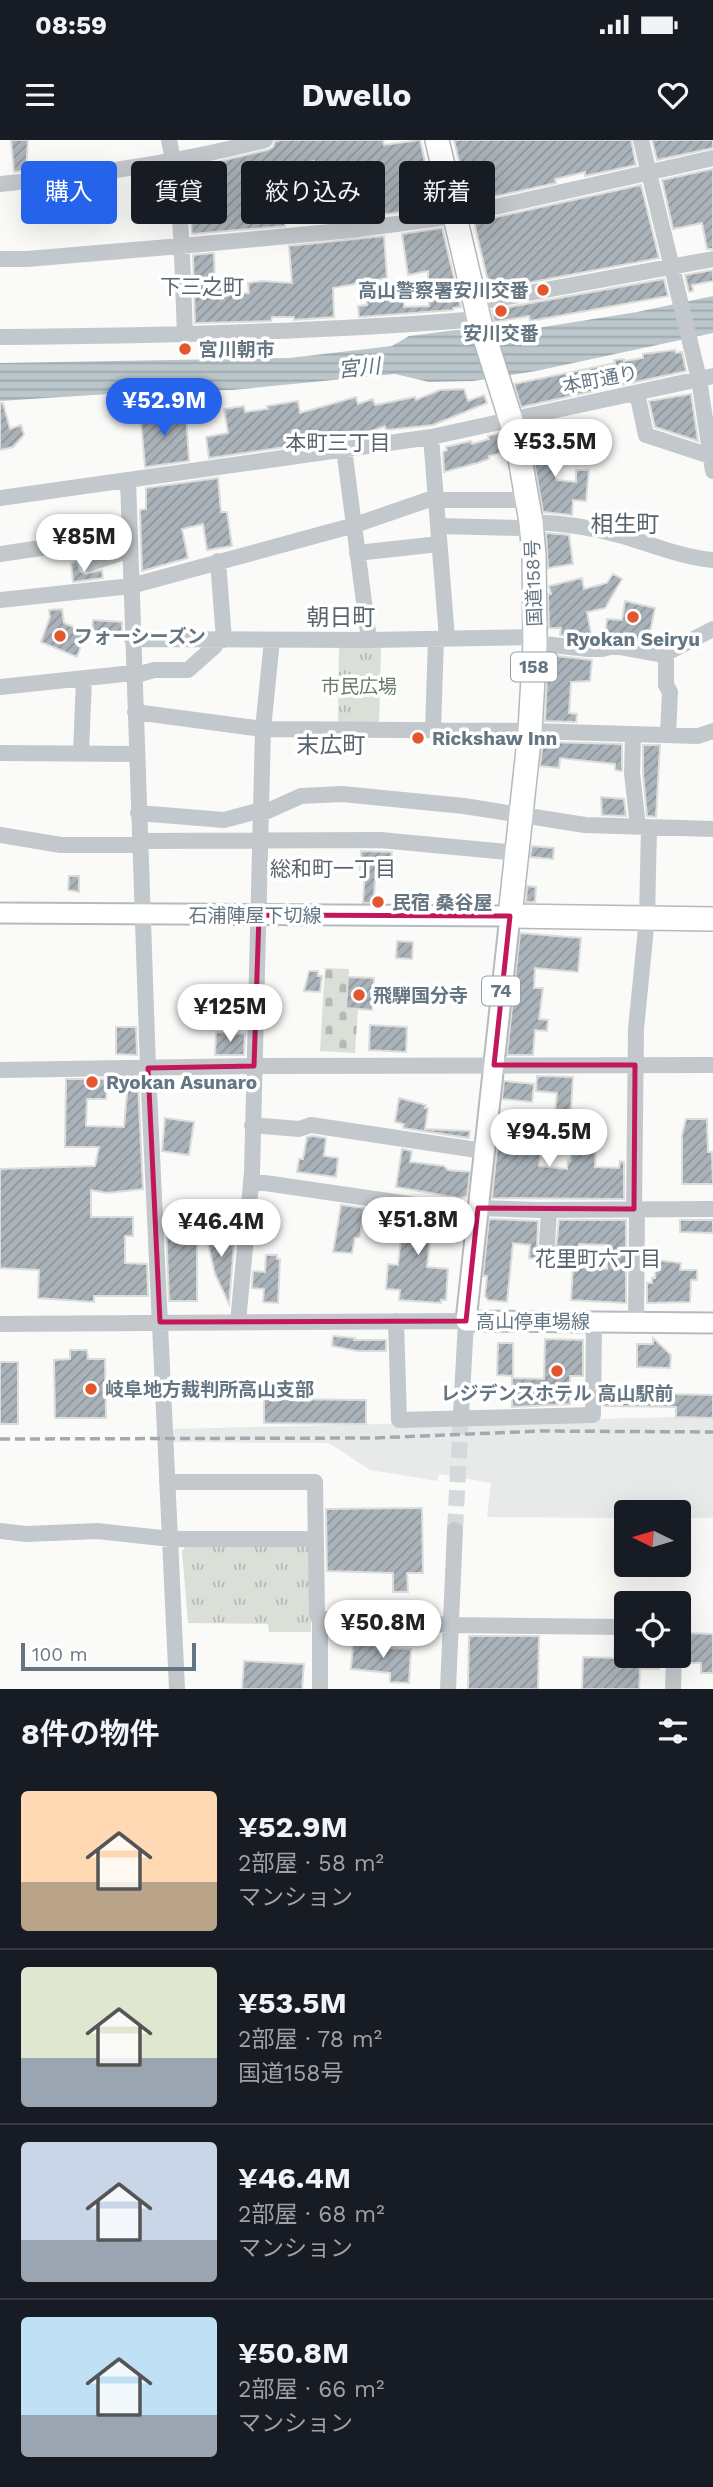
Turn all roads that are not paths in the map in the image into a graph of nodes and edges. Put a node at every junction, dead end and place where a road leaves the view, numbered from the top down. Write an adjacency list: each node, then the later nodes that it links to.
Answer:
1 (169, 140): 6 (street)
2 (437, 140): 7 (highway, 国道158号 / 158)
3 (641, 140): 8 (street)
4 (255, 141): 6 (street)
5 (713, 158): 8 (street)
6 (173, 160): 9 (street); 13 (street)
7 (442, 161)
8 (649, 171): 10 (street); 16 (street)
9 (0, 184)
10 (495, 207)
11 (399, 224): 13 (street)
12 (457, 224): 17 (highway, 国道158号 / 158)
13 (181, 246): 14 (street); 18 (street)
14 (0, 259)
15 (713, 259): 16 (street)
16 (672, 266): 17 (street); 20 (street)
17 (479, 316): 18 (street); 22 (highway, 国道158号 / 158)
18 (186, 334): 19 (street)
19 (0, 337)
20 (706, 377): 21 (street, 本町通り); 25 (street)
21 (637, 394): 22 (street, 本町通り); 25 (street)
22 (510, 418): 23 (street, 本町通り); 31 (highway, 国道158号 / 158)
23 (431, 436): 24 (street, 本町通り); 28 (street)
24 (344, 449): 26 (street, 本町通り); 30 (street)
25 (712, 461)
26 (128, 480): 27 (street, 本町通り); 34 (street)
27 (0, 498)
28 (436, 498): 29 (street); 30 (street); 32 (street)
29 (519, 500)
30 (355, 525): 35 (street); 38 (street)
31 (527, 525): 32 (street); 37 (street); 47 (highway, 国道158号 / 158)
32 (438, 526): 33 (street)
33 (439, 544): 35 (street); 43 (street)
34 (130, 550): 36 (street); 39 (street)
35 (357, 553): 46 (street)
36 (0, 554)
37 (713, 560)
38 (218, 561): 39 (street); 44 (street)
39 (131, 586): 40 (street); 42 (street)
40 (0, 600)
41 (713, 629): 48 (street)
42 (132, 639): 44 (street); 49 (street)
43 (441, 639): 46 (street); 47 (street); 54 (street)
44 (220, 640): 45 (street); 49 (street)
45 (272, 640): 46 (street); 53 (street)
46 (369, 640)
47 (535, 640): 48 (street); 55 (highway, 国道158号 / 158)
48 (666, 653): 58 (street)
49 (133, 674): 50 (street); 52 (street)
50 (83, 678): 51 (street); 59 (street)
51 (0, 687)
52 (135, 712): 53 (street); 61 (street)
53 (263, 729): 54 (street); 62 (street)
54 (433, 730): 55 (street)
55 (530, 731): 57 (street); 64 (highway, 国道158号 / 158)
56 (713, 731): 58 (street)
57 (634, 734): 58 (street); 65 (street)
58 (667, 735)
59 (81, 753): 60 (street); 61 (street)
60 (0, 754)
61 (137, 754): 63 (street)
62 (261, 812): 63 (street); 64 (street); 68 (street)
63 (138, 813): 69 (street)
64 (521, 816): 65 (street); 70 (highway, 国道158号 / 158)
65 (643, 827): 66 (street); 75 (street)
66 (713, 829)
67 (0, 835): 69 (street)
68 (260, 842): 69 (street); 70 (street); 73 (street)
69 (140, 843): 72 (street)
70 (517, 853): 74 (highway, 国道158号 / 158)
71 (0, 912): 72 (main road, 石浦陣屋下切線)
72 (142, 914): 73 (main road, 石浦陣屋下切線); 81 (street)
73 (259, 915): 74 (main road, 石浦陣屋下切線); 79 (street)
74 (510, 916): 75 (highway); 77 (main road, 高山停車場線 / 74)
75 (647, 918): 76 (highway); 80 (street)
76 (713, 919)
77 (494, 1065): 79 (street); 80 (street); 89 (main road, 高山停車場線 / 74)
78 (713, 1065): 80 (street)
79 (254, 1066): 81 (street); 83 (street)
80 (635, 1066): 86 (street)
81 (148, 1068): 82 (street); 94 (street)
82 (0, 1070)
83 (252, 1125): 84 (street); 85 (street)
84 (477, 1150)
85 (251, 1181): 89 (street); 95 (street)
86 (635, 1209): 87 (street); 88 (street); 96 (street)
87 (713, 1209)
88 (549, 1210): 89 (street); 90 (street)
89 (477, 1211): 92 (main road, 高山停車場線 / 74)
90 (547, 1244)
91 (396, 1321): 92 (street); 93 (street); 95 (street)
92 (466, 1321): 93 (main road, 高山停車場線); 99 (street)
93 (594, 1321): 96 (main road, 高山停車場線)
94 (160, 1322): 95 (street); 98 (street); 100 (street)
95 (238, 1322)
96 (636, 1322): 97 (main road, 高山停車場線)
97 (713, 1323)
98 (0, 1324)
99 (461, 1414)
100 (167, 1482): 103 (street); 104 (street)
101 (455, 1530): 106 (street)
102 (0, 1531): 103 (street)
103 (171, 1539): 104 (street); 109 (street)
104 (316, 1539): 105 (street)
105 (320, 1621): 106 (street); 110 (street)
106 (452, 1625): 107 (street); 111 (street)
107 (614, 1627)
108 (674, 1668): 112 (street)
109 (177, 1689)
110 (320, 1689)
111 (448, 1689)
112 (673, 1689)

